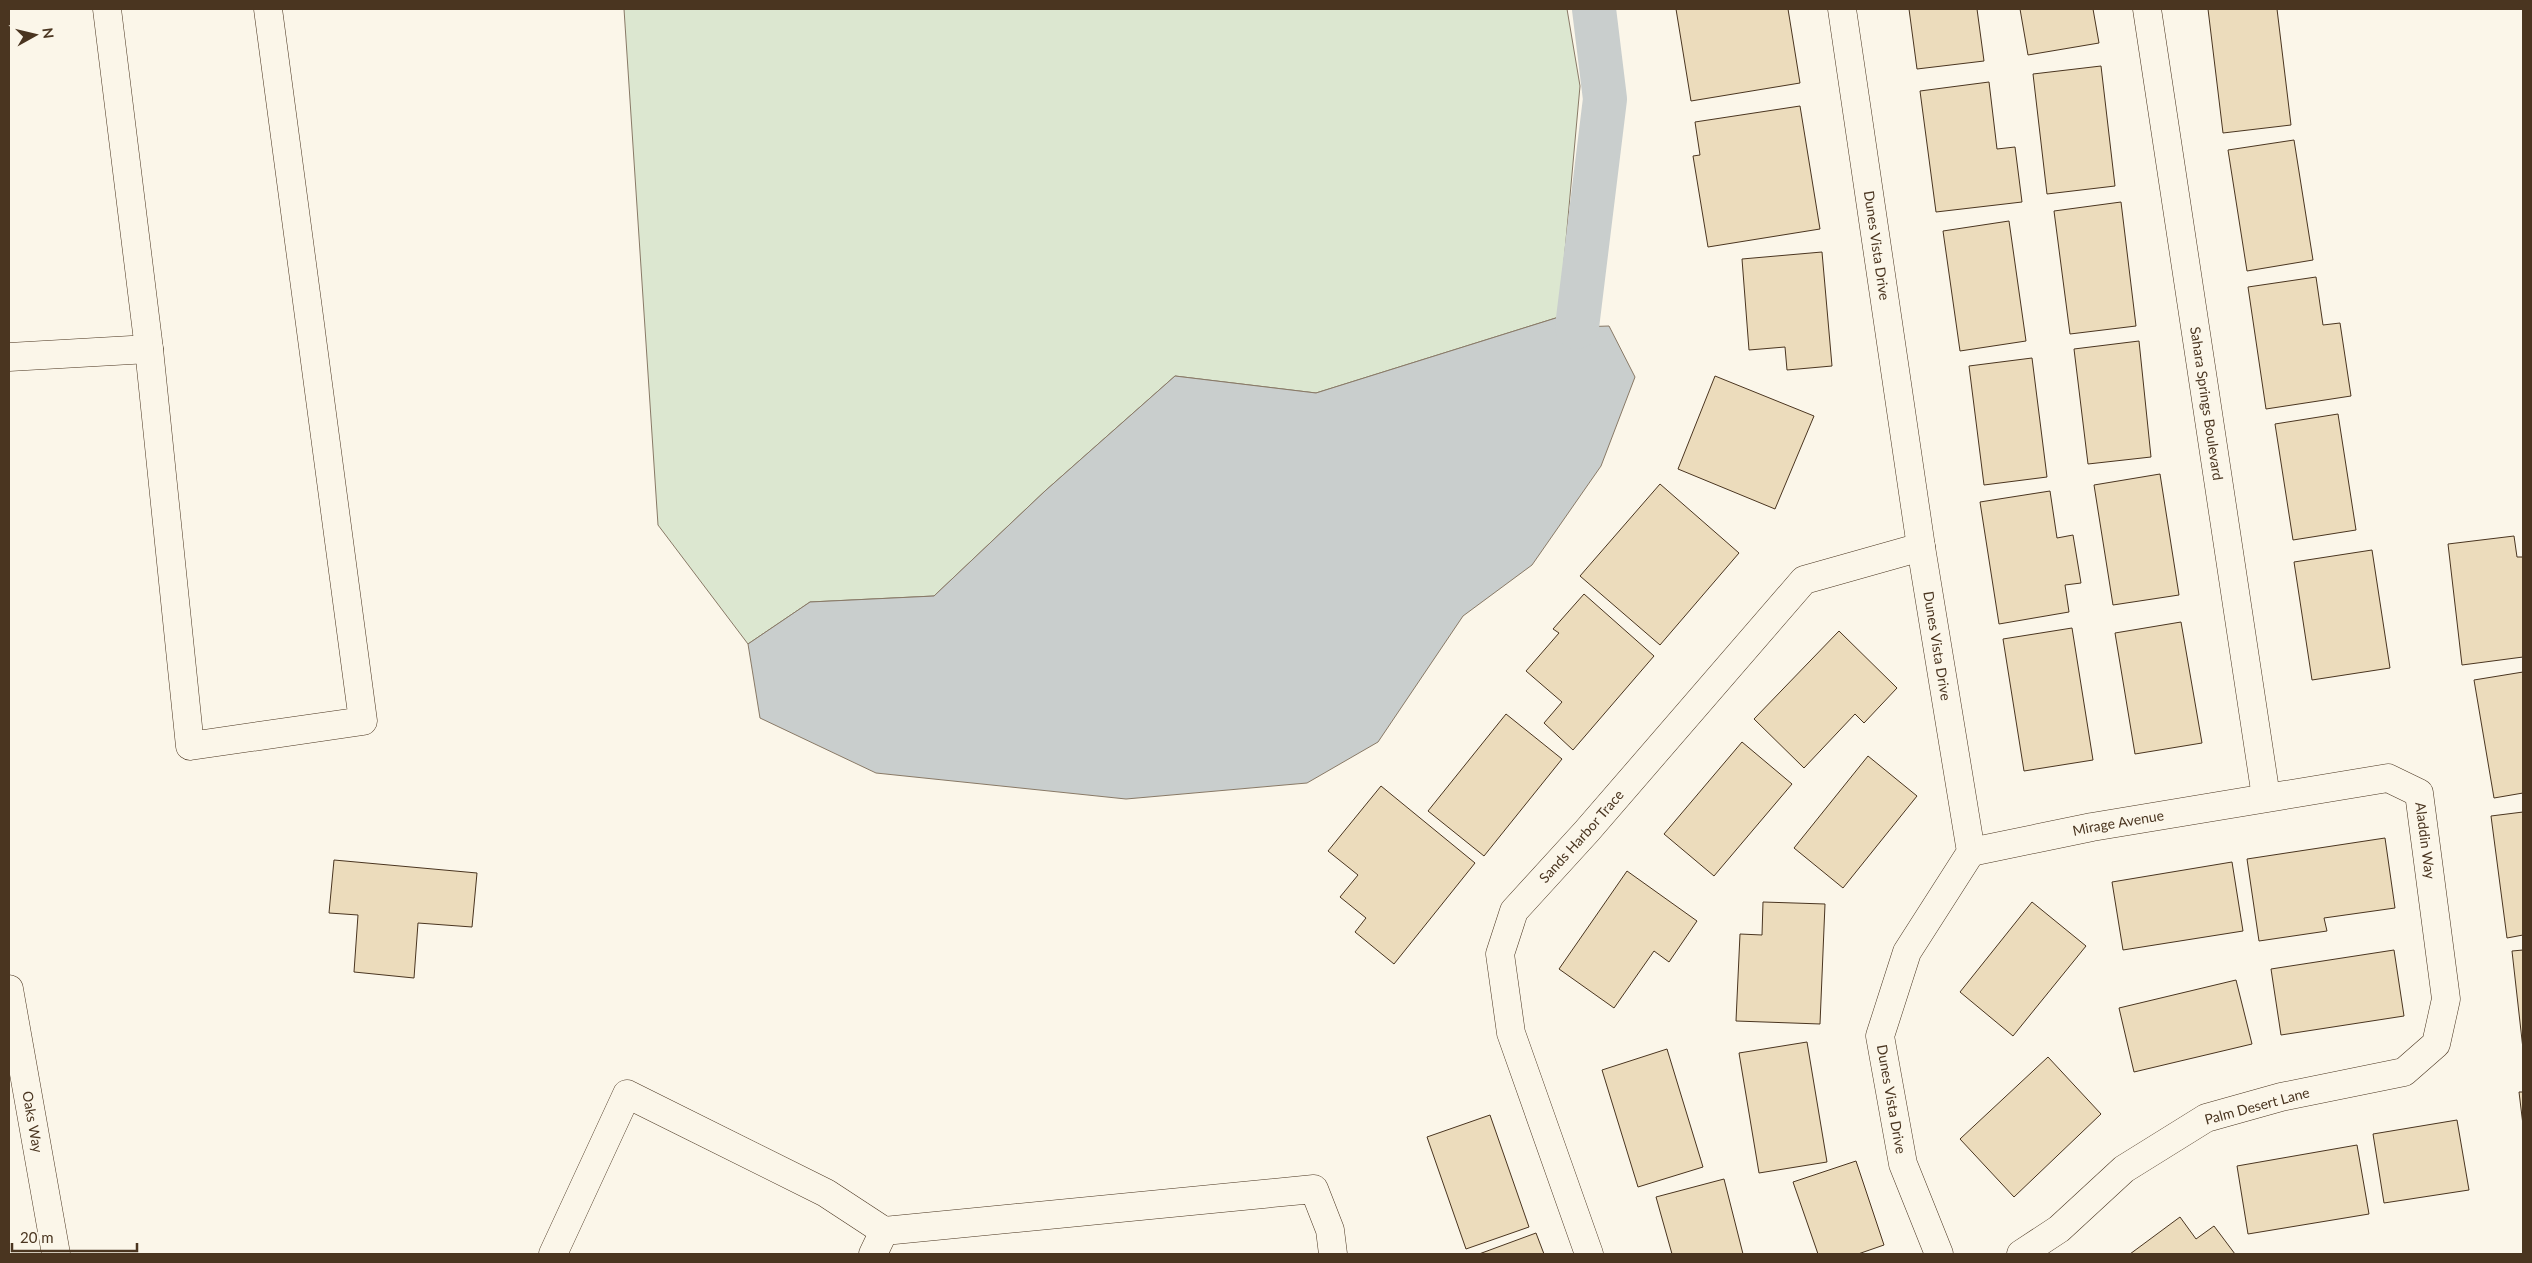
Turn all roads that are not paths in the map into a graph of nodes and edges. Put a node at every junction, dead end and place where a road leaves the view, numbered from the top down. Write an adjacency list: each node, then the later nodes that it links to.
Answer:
1 (107, 9): 5 (street)
2 (268, 9): 5 (street)
3 (1842, 9): 7 (street, Dunes Vista Drive)
4 (2147, 9): 8 (street, Sahara Springs Boulevard)
5 (149, 349): 6 (street)
6 (9, 357)
7 (1921, 547): 9 (street, Dunes Vista Drive); 16 (street, Sands Harbor Trace)
8 (2266, 797): 9 (street, Mirage Avenue); 11 (street, Aladdin Way)
9 (1971, 852): 17 (street, Dunes Vista Drive)
10 (9, 989): 13 (street, Oaks Way)
11 (2436, 1044): 18 (street, Palm Desert Lane)
12 (879, 1243): 14 (street); 15 (street)
13 (56, 1254)
14 (553, 1254)
15 (1333, 1254)
16 (1589, 1254)
17 (1939, 1254)
18 (2021, 1254)

